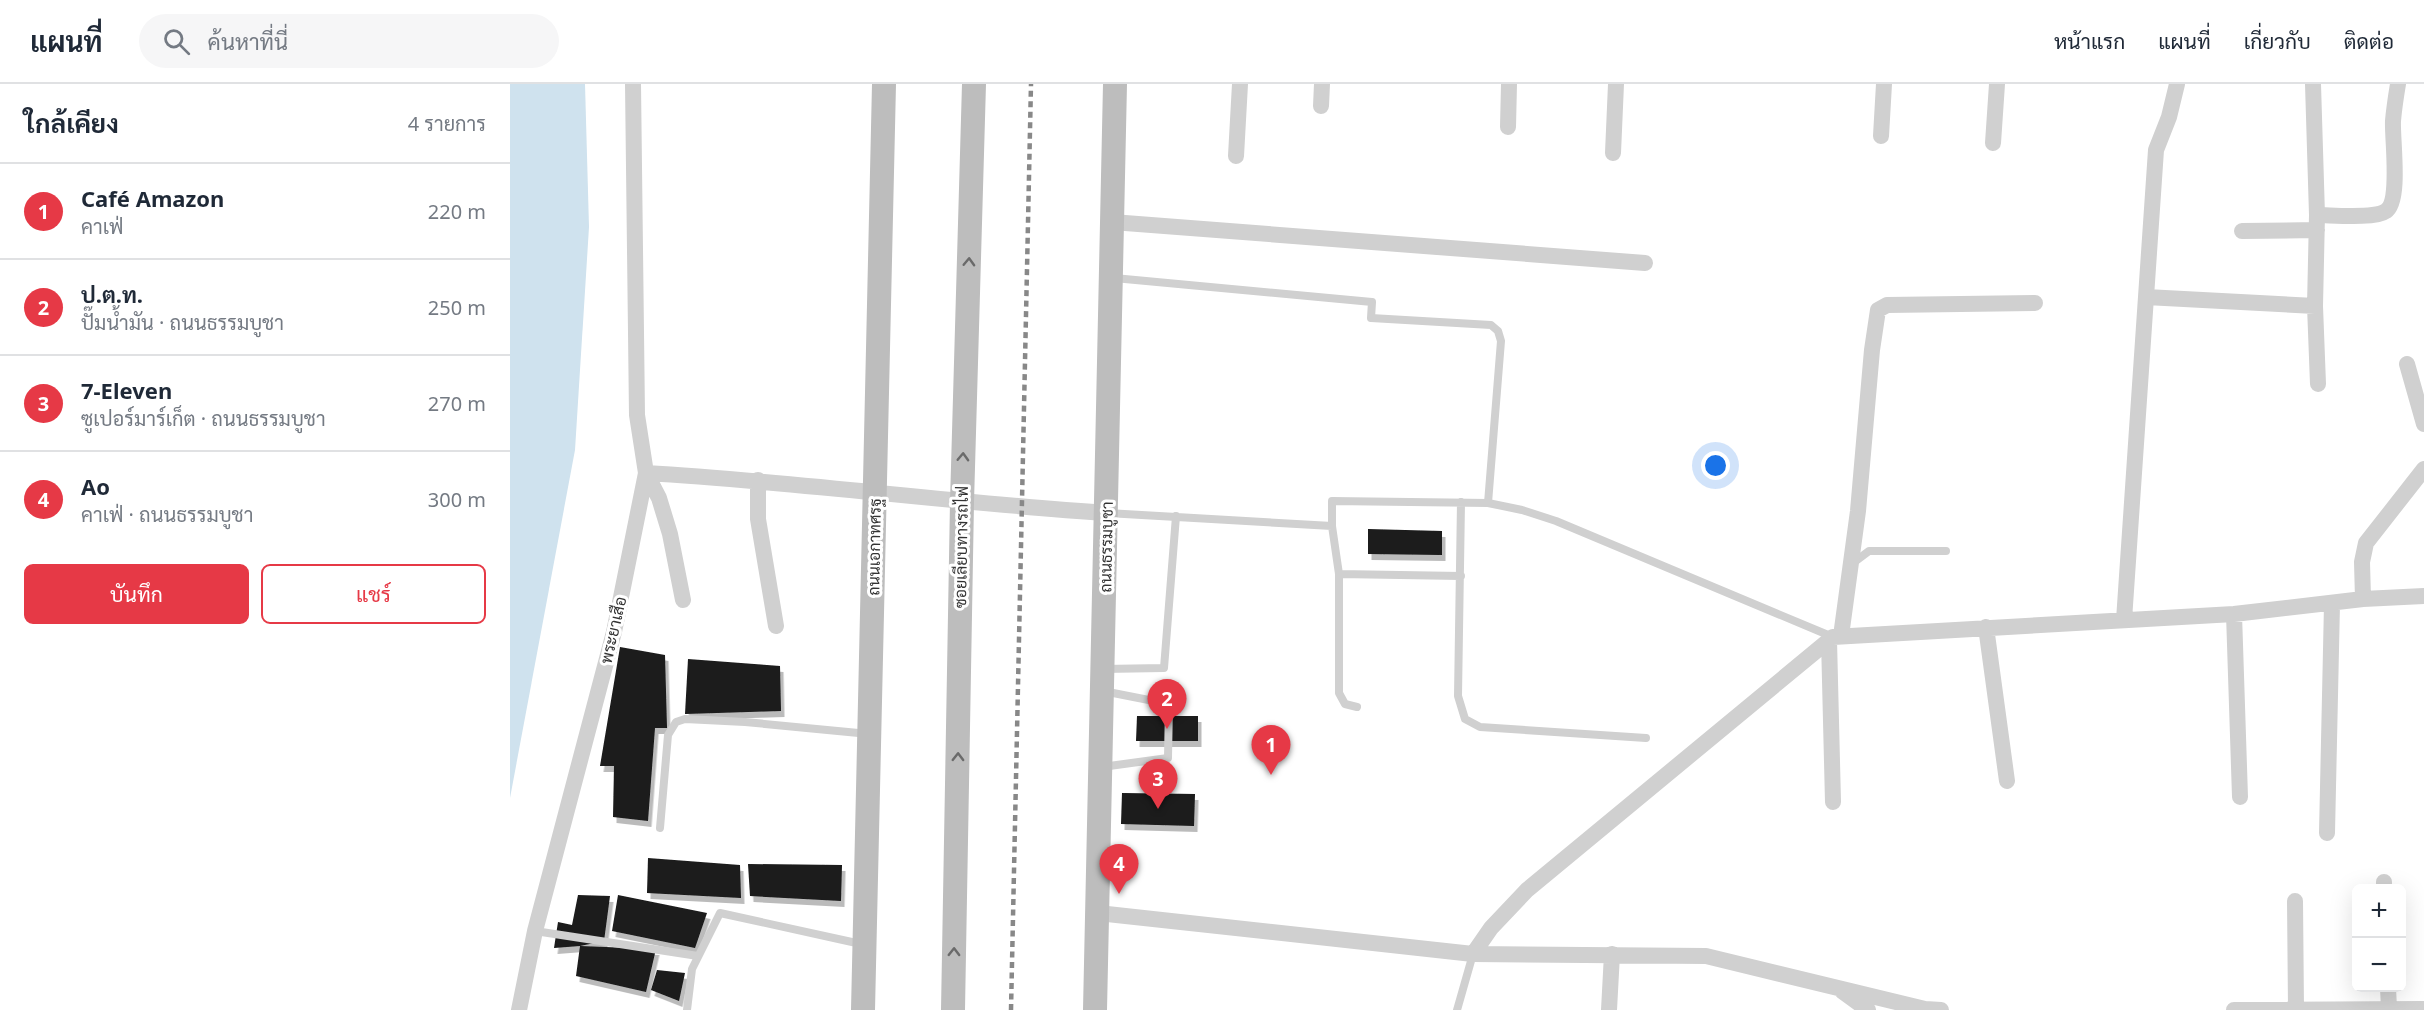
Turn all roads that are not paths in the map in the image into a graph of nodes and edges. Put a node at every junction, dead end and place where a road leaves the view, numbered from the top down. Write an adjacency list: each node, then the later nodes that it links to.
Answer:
1 (633, 84): 32 (street)
2 (884, 84): 35 (main road, ถนนเอกาทศรฐ)
3 (974, 84): 36 (main road, ซอยเลียบทางรถไฟ, one-way to 3)
4 (1115, 84): 20 (main road, ถนนธรรมบูชา)
5 (1240, 84): 19 (street)
6 (1322, 84): 14 (street)
7 (1509, 84): 15 (street)
8 (1616, 84): 18 (street)
9 (1884, 84): 16 (street)
10 (1997, 84): 17 (street)
11 (2176, 84): 25 (street)
12 (2313, 84): 21 (street)
13 (2398, 84): 21 (street)
14 (1321, 106)
15 (1508, 127)
16 (1881, 136)
17 (1993, 143)
18 (1613, 153)
19 (1236, 156)
20 (1112, 222): 23 (street); 24 (main road, ถนนธรรมบูชา)
21 (2317, 222): 22 (street); 27 (street)
22 (2242, 231)
23 (1645, 263)
24 (1111, 278): 38 (lane); 39 (main road, ถนนธรรมบูชา)
25 (2146, 297): 27 (street); 51 (street)
26 (2035, 303): 43 (street)
27 (2315, 306): 29 (street)
28 (2407, 364): 30 (street)
29 (2318, 384)
30 (2424, 424)
31 (2424, 469): 34 (street)
32 (646, 473): 33 (street); 48 (street); 67 (street, พระยาเสือ)
33 (758, 480): 35 (street); 52 (street)
34 (2417, 488): 47 (street)
35 (875, 491): 36 (street); 57 (main road, ถนนเอกาทศรฐ)
36 (962, 502): 39 (street); 80 (main road, ซอยเลียบทางรถไฟ, one-way to 36)
37 (1461, 502): 38 (lane); 41 (lane); 45 (lane)
38 (1488, 504): 54 (lane)
39 (1107, 513): 40 (lane); 55 (main road, ถนนธรรมบูชา)
40 (1176, 516): 41 (lane); 55 (lane)
41 (1332, 526): 44 (lane)
42 (1946, 551): 43 (lane)
43 (1851, 566): 54 (street)
44 (1339, 574): 45 (lane); 56 (lane)
45 (1461, 576): 58 (lane)
46 (2424, 596): 47 (street)
47 (2363, 599): 49 (street)
48 (683, 600)
49 (2332, 604): 50 (street); 64 (street)
50 (2234, 614): 51 (street); 61 (street)
51 (2124, 620): 53 (street)
52 (776, 626)
53 (1986, 627): 54 (street); 60 (street)
54 (1834, 638): 62 (street); 69 (street)
55 (1103, 680): 59 (main road, ถนนธรรมบูชา); 59 (lane)
56 (1357, 707)
57 (870, 734): 63 (lane); 68 (main road, ถนนเอกาทศรฐ)
58 (1646, 738)
59 (1101, 767): 66 (main road, ถนนธรรมบูชา)
60 (2007, 781)
61 (2240, 797)
62 (1833, 802)
63 (660, 828)
64 (2326, 833)
65 (2295, 901): 75 (street)
66 (1098, 913): 69 (street); 81 (main road, ถนนธรรมบูชา)
67 (535, 931): 71 (lane); 77 (street, พระยาเสือ)
68 (865, 945): 71 (lane); 79 (main road, ถนนเอกาทศรฐ)
69 (1473, 954): 70 (street); 82 (lane)
70 (1612, 954): 72 (street); 83 (street)
71 (698, 956): 78 (lane)
72 (1839, 988): 84 (street); 85 (street)
73 (2387, 992): 74 (street)
74 (2385, 1008): 75 (street); 76 (street)
75 (2296, 1009): 86 (street)
76 (2424, 1009)
77 (519, 1010)
78 (687, 1010)
79 (863, 1010)
80 (953, 1010)
81 (1095, 1010)
82 (1457, 1010)
83 (1609, 1010)
84 (1868, 1010)
85 (1941, 1010)
86 (2234, 1010)

